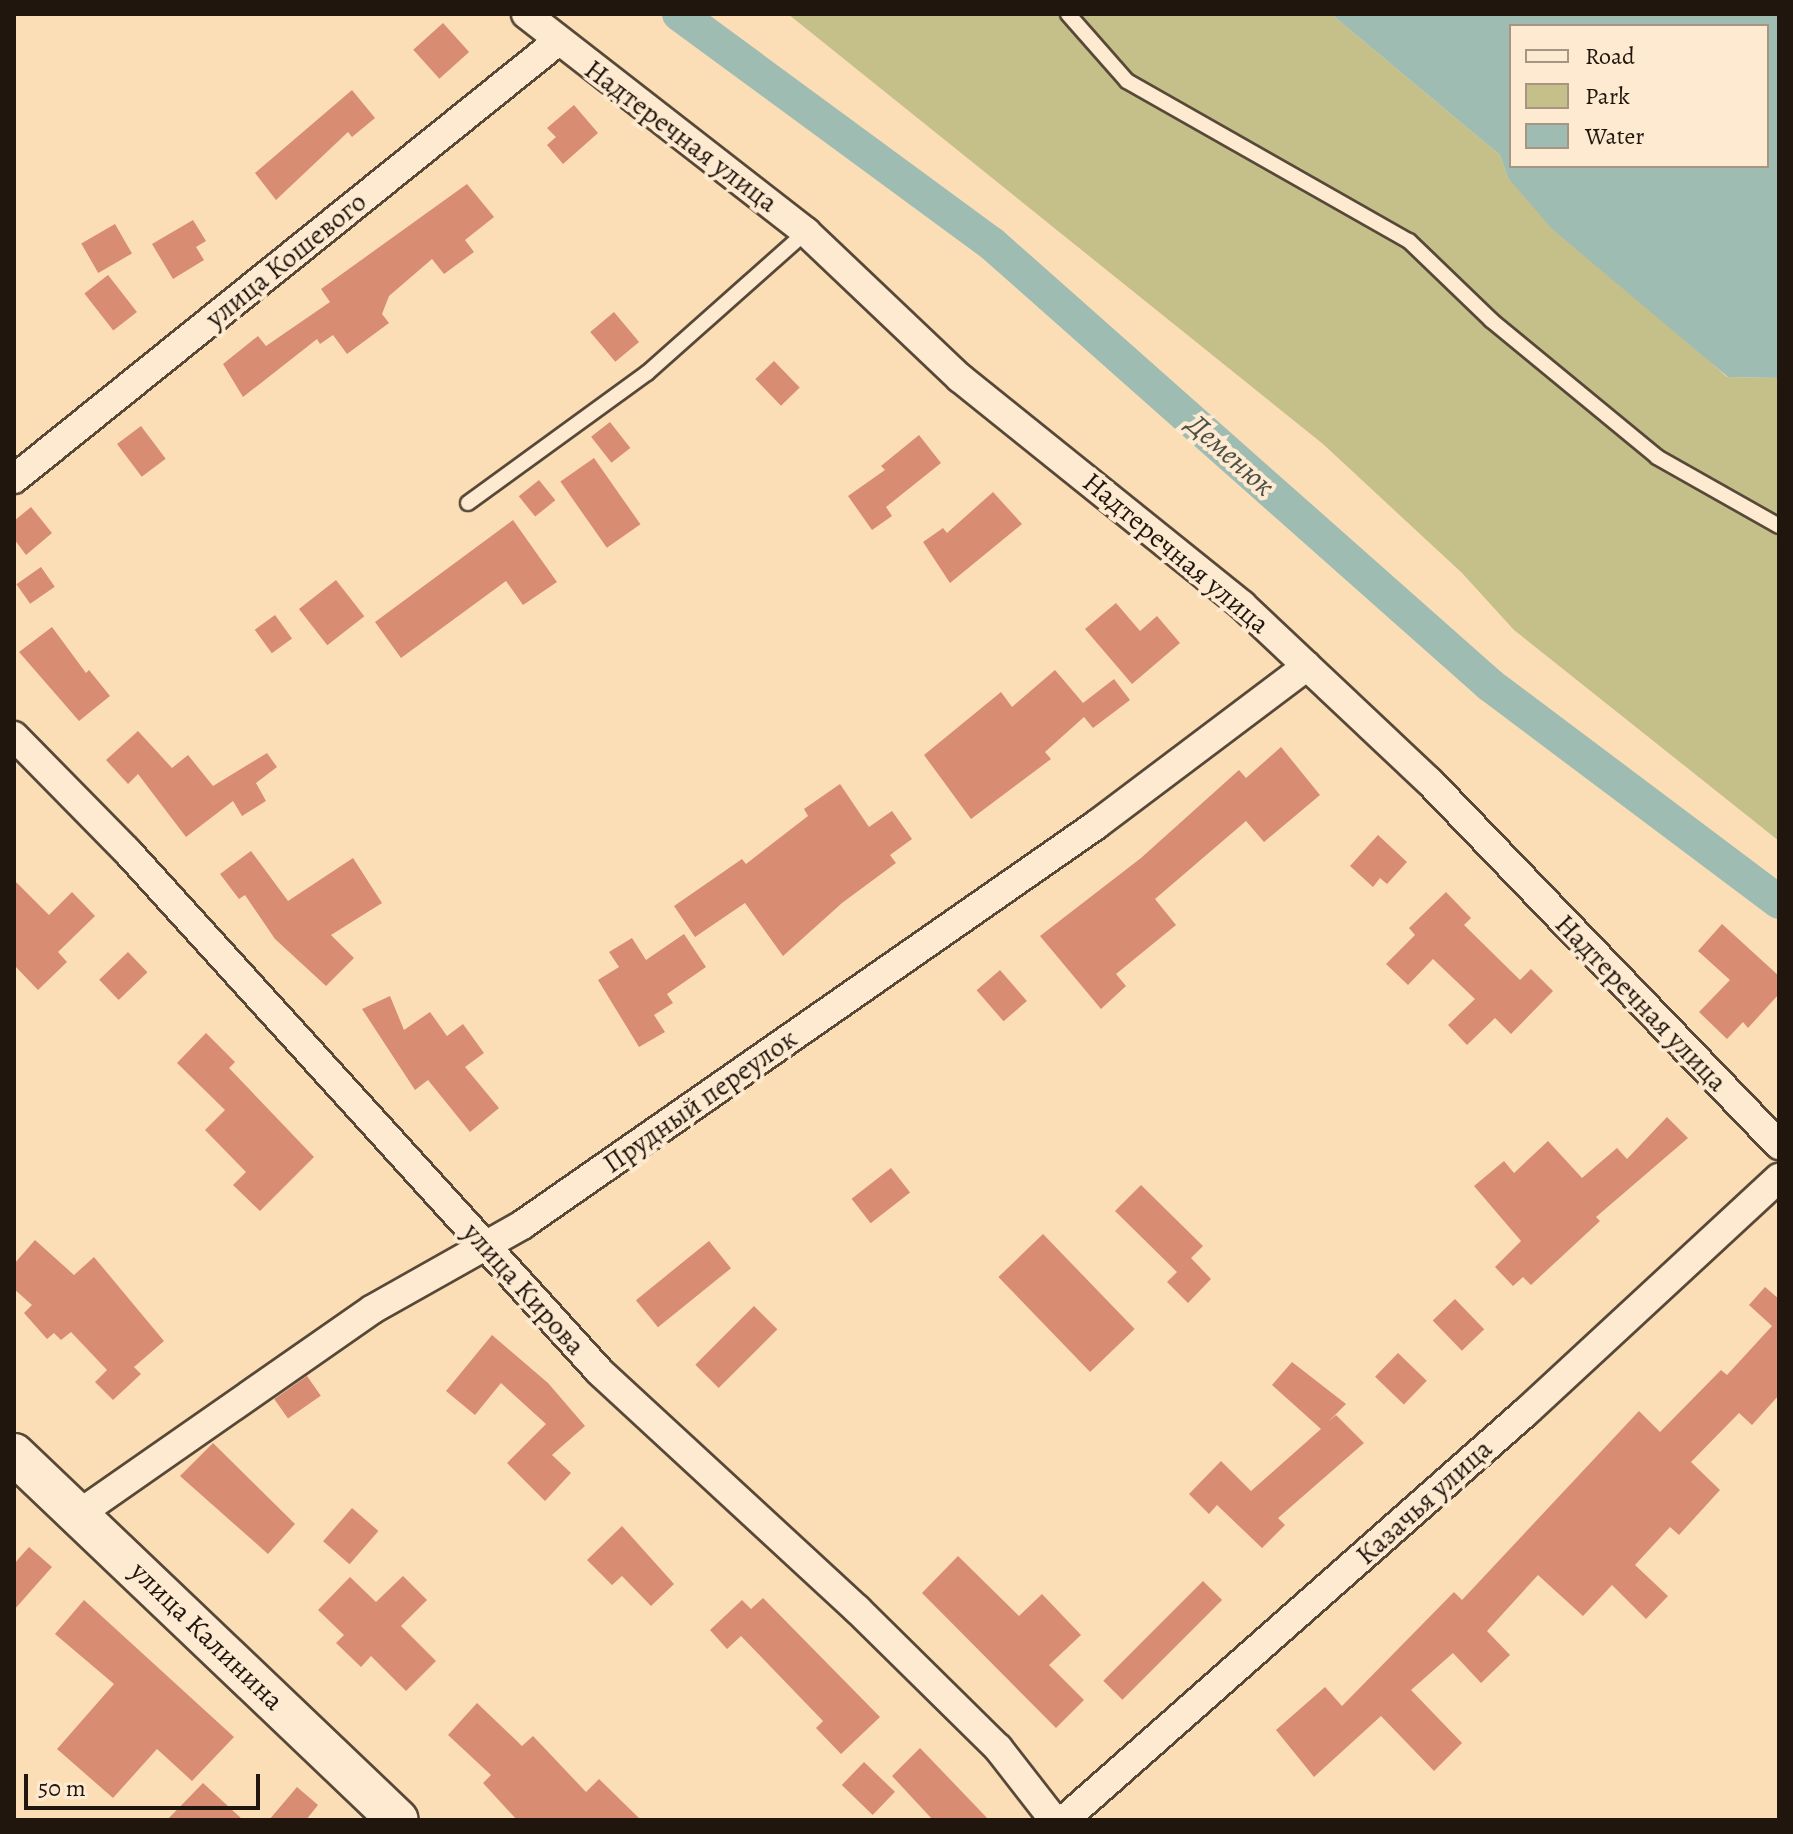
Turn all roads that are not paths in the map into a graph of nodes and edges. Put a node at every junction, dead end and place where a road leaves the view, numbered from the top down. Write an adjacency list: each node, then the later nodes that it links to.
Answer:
1 (526, 14): 3 (street, Надтеречная улица)
2 (1068, 14): 7 (lane)
3 (557, 42): 4 (street, Надтеречная улица); 5 (street, улица Кошевого)
4 (806, 232): 6 (lane); 8 (street, Надтеречная улица)
5 (14, 479)
6 (468, 503)
7 (1779, 526)
8 (1307, 666): 10 (street, Надтеречная улица); 12 (street, Прудный переулок)
9 (14, 736): 12 (street, улица Кирова)
10 (1779, 1145)
11 (1779, 1178): 17 (street, Казачья улица)
12 (483, 1244): 14 (street, Прудный переулок); 16 (street, улица Кирова)
13 (14, 1454): 14 (street, улица Калинина)
14 (79, 1514): 15 (street, улица Калинина)
15 (398, 1820)
16 (1054, 1820)
17 (1064, 1820)

